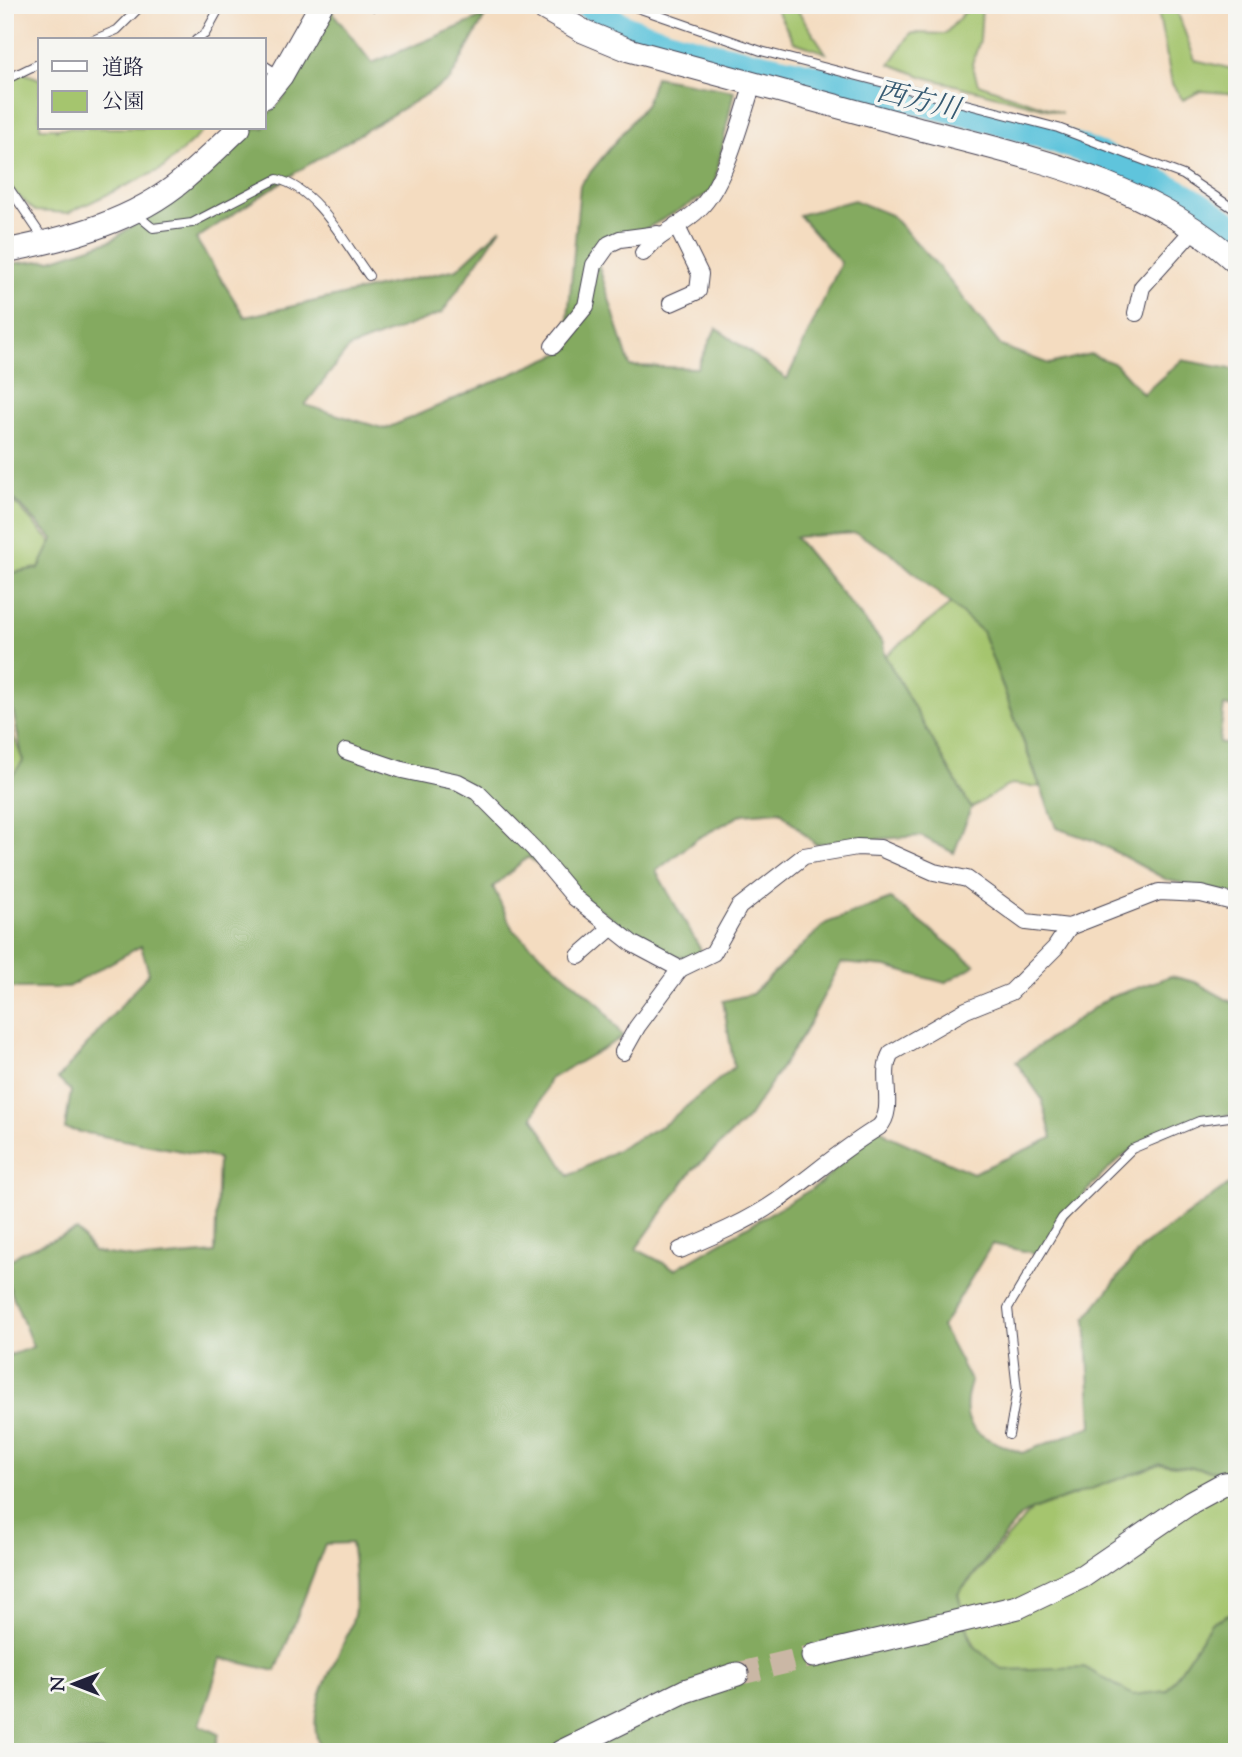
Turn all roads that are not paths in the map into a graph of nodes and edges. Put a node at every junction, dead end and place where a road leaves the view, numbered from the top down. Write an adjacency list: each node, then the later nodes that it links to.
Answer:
1 (142, 5): 6 (lane)
2 (222, 5): 7 (lane)
3 (321, 5): 9 (street)
4 (538, 5): 11 (street)
5 (629, 5): 16 (lane)
6 (98, 38)
7 (199, 38)
8 (38, 63): 10 (lane)
9 (272, 71): 12 (street)
10 (5, 80)
11 (753, 84): 17 (street); 18 (street)
12 (266, 90)
13 (237, 130): 15 (street)
14 (5, 182): 20 (lane)
15 (133, 211): 20 (street); 24 (lane)
16 (1237, 211)
17 (676, 225): 19 (street); 25 (street)
18 (1194, 229): 23 (street); 26 (street)
19 (658, 234): 22 (street); 27 (street)
20 (46, 243): 21 (street)
21 (5, 251)
22 (643, 253)
23 (1237, 263)
24 (369, 276)
25 (671, 303)
26 (1136, 313)
27 (553, 346)
28 (346, 751): 31 (street)
29 (1237, 903): 30 (street)
30 (1069, 927): 33 (street); 36 (street)
31 (611, 928): 32 (street); 33 (street)
32 (579, 956)
33 (680, 970): 34 (street)
34 (623, 1052)
35 (1237, 1116): 37 (lane)
36 (680, 1250)
37 (1009, 1435)
38 (1237, 1482): 39 (street)
39 (813, 1656)
40 (737, 1674): 41 (street)
41 (561, 1752)

